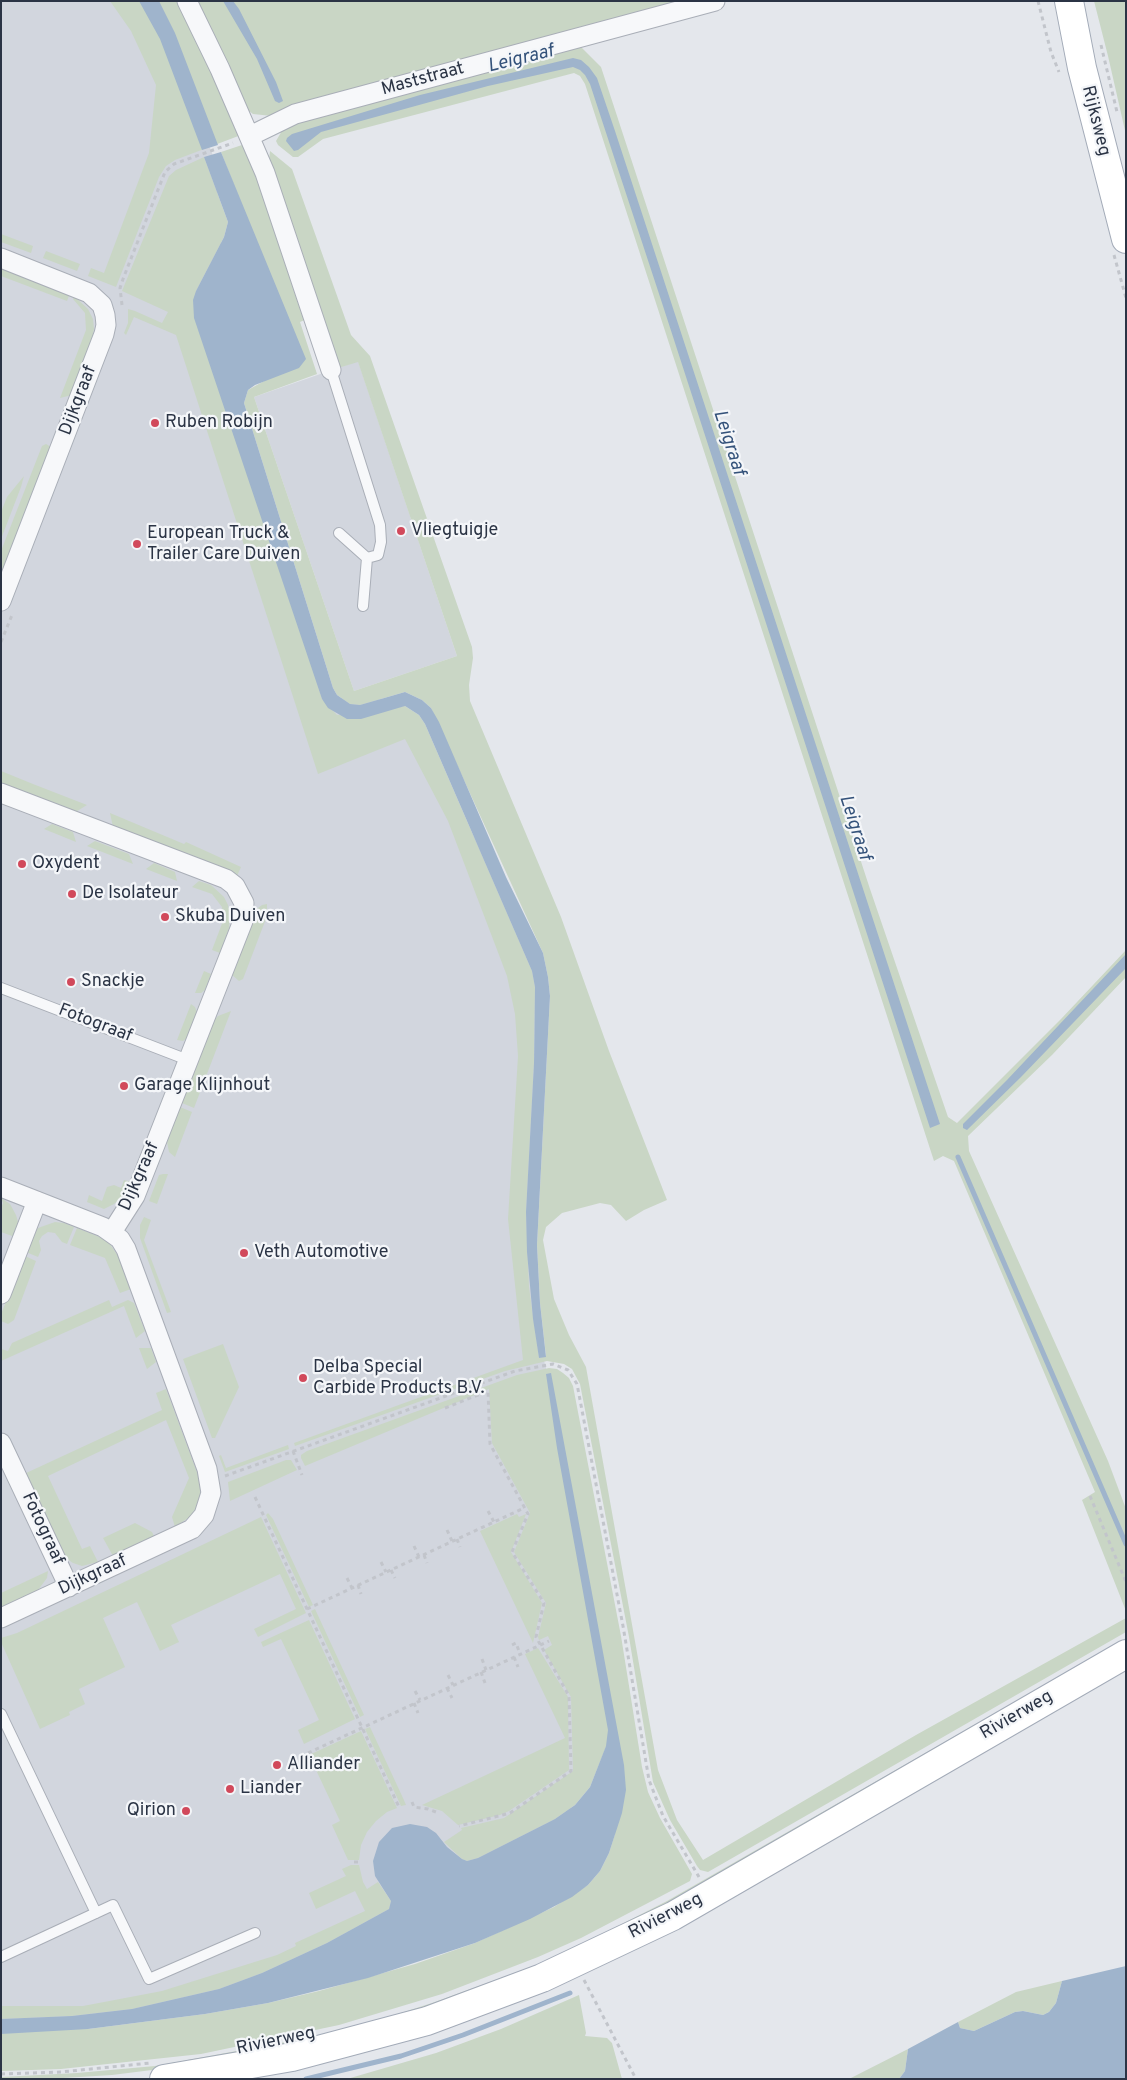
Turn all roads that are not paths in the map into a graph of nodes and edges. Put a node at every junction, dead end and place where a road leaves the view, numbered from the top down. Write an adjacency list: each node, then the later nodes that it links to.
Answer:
1 (187, 1): 4 (street)
2 (716, 1): 4 (street, Maststraat)
3 (1069, 1): 5 (main road, Rijksweg)
4 (250, 136): 7 (street)
5 (1126, 239)
6 (1, 258): 10 (street, Dijkgraaf)
7 (332, 370): 9 (lane)
8 (339, 533): 9 (lane)
9 (367, 558): 11 (lane)
10 (1, 601)
11 (363, 606)
12 (1, 792): 14 (street, Dijkgraaf)
13 (1, 988): 14 (lane, Fotograaf)
14 (188, 1060): 17 (street, Dijkgraaf)
15 (1, 1187): 16 (street)
16 (37, 1201): 17 (street); 18 (street)
17 (112, 1232): 20 (street, Dijkgraaf)
18 (1, 1294)
19 (1, 1443): 20 (street, Fotograaf)
20 (69, 1587): 21 (street, Dijkgraaf)
21 (1, 1618)
22 (1126, 1654): 27 (main road, Rivierweg)
23 (1, 1714): 24 (lane)
24 (96, 1913): 25 (lane); 26 (lane)
25 (255, 1932)
26 (1, 1957)
27 (160, 2071)

